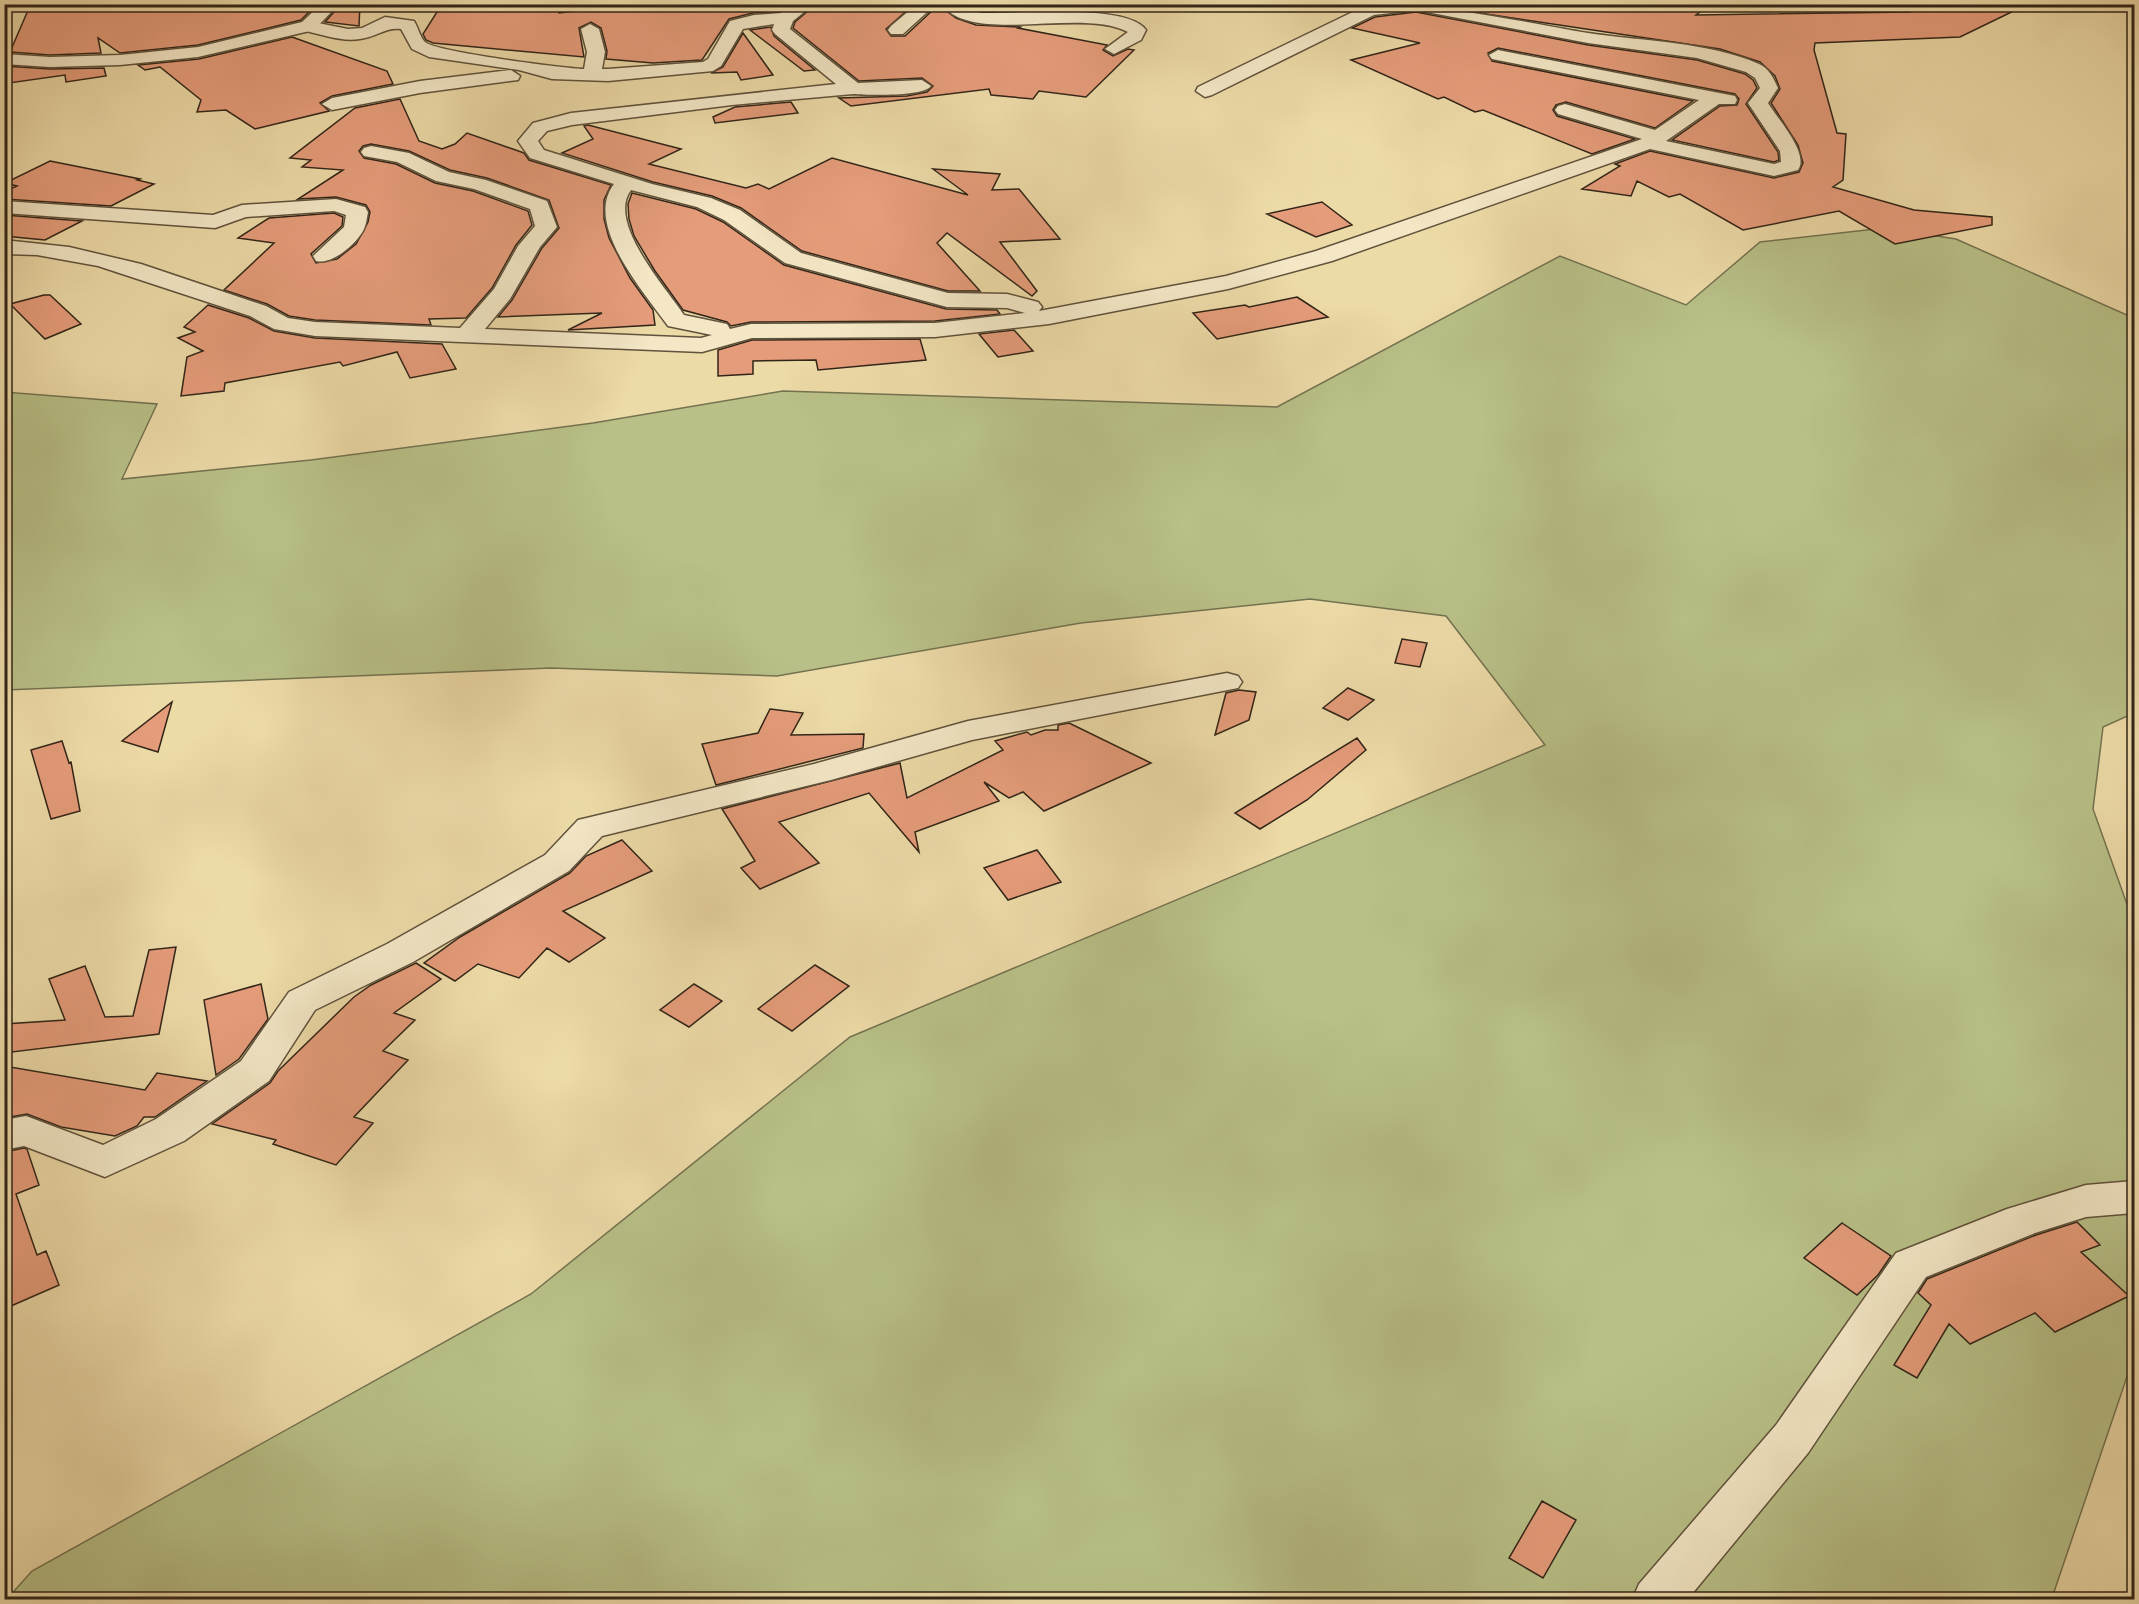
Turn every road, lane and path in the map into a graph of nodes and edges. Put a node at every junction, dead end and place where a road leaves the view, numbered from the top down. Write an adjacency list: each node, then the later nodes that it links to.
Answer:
1 (331, 4): 7 (street)
2 (806, 4): 6 (street)
3 (928, 4): 9 (street)
4 (949, 4): 10 (street)
5 (385, 13): 7 (street); 13 (street)
6 (781, 14): 14 (street); 16 (street)
7 (308, 26): 12 (street)
8 (590, 29): 14 (street)
9 (897, 30)
10 (1114, 49)
11 (1498, 56): 18 (street)
12 (4, 59)
13 (552, 74): 14 (street); 20 (street)
14 (592, 75)
15 (922, 87): 16 (street)
16 (853, 88): 24 (street)
17 (1205, 92): 19 (street)
18 (1713, 99): 19 (street); 22 (street)
19 (1758, 103): 22 (street)
20 (332, 104)
21 (1564, 110): 22 (street)
22 (1653, 140): 30 (street)
23 (372, 152): 32 (street)
24 (627, 181): 30 (street); 31 (street)
25 (4, 207): 28 (street)
26 (4, 246): 27 (street)
27 (35, 247): 29 (street); 32 (street)
28 (324, 256)
29 (4, 266)
30 (1049, 317): 31 (street)
31 (751, 331): 32 (street)
32 (467, 334)
33 (1227, 682): 34 (street)
34 (4, 1135)
35 (2134, 1197): 36 (street)
36 (1656, 1599)

